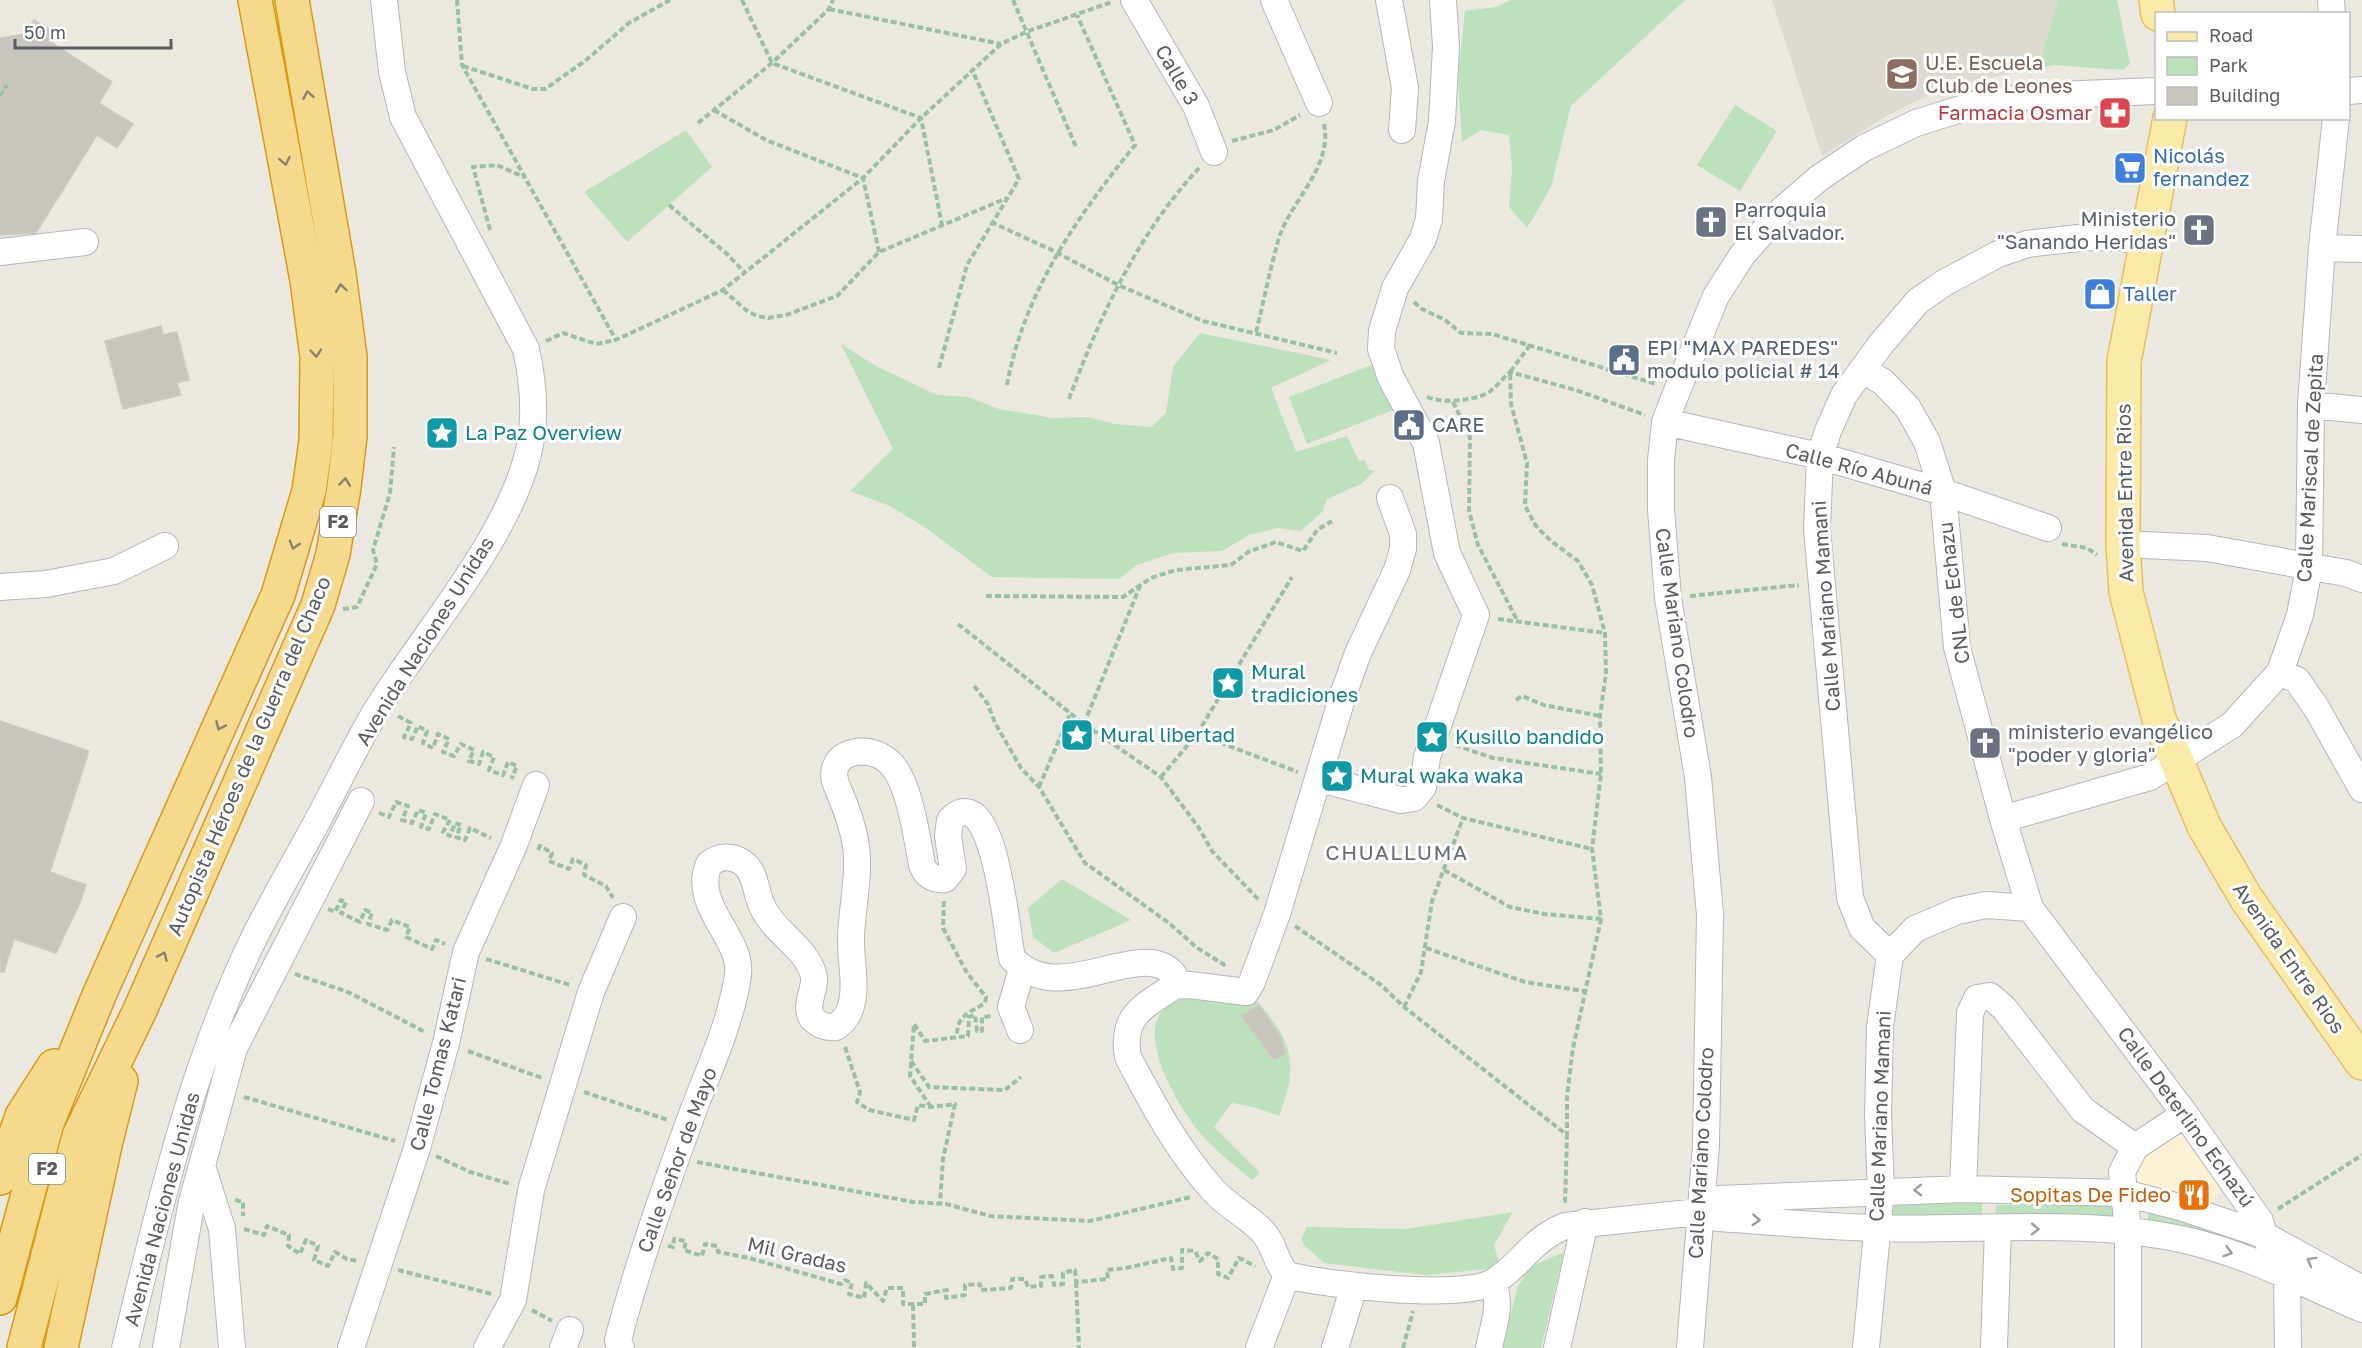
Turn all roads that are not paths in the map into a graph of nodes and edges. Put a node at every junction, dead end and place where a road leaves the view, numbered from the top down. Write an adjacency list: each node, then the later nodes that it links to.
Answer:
1 (255, 0): 44 (highway, Autopista Héroes de la Guerra del Chaco / F2, one-way to 44)
2 (292, 0): 45 (highway, Autopista Héroes de la Guerra del Chaco / F2, one-way to 2)
3 (384, 0): 75 (street, Avenida Naciones Unidas)
4 (1134, 0): 13 (street, Calle 3)
5 (1274, 0): 9 (street)
6 (1389, 0): 12 (street)
7 (1443, 0): 34 (street)
8 (2155, 91): 22 (street, Calle Mariano Colodro)
9 (1319, 103)
10 (2170, 120): 15 (main road, Avenida Entre Rios)
11 (2336, 120): 16 (street, Calle Mariscal de Zepita)
12 (1402, 130)
13 (1214, 152)
14 (85, 242): 18 (street)
15 (2146, 242): 19 (street, Calle Mariano Mamani); 28 (main road, Avenida Entre Rios)
16 (2322, 248): 17 (street); 20 (street, Calle Mariscal de Zepita)
17 (2362, 249)
18 (0, 252)
19 (1863, 370): 23 (street, Calle Mariano Mamani); 24 (street, CNL de Echazu)
20 (2311, 405): 21 (street); 29 (street, Calle Mariscal de Zepita)
21 (2362, 410)
22 (1665, 422): 23 (street, Calle Río Abuná); 56 (street, Calle Mariano Colodro)
23 (1820, 456): 24 (street, Calle Río Abuná); 41 (street, Calle Mariano Mamani)
24 (1943, 492): 26 (street, Calle Río Abuná); 38 (street, CNL de Echazu)
25 (1390, 498): 34 (street)
26 (2057, 537)
27 (165, 546): 31 (street)
28 (2111, 551): 29 (street); 33 (main road, Avenida Entre Rios)
29 (2309, 568): 30 (street); 32 (street, Calle Mariscal de Zepita)
30 (2362, 579)
31 (0, 587)
32 (2280, 672): 33 (street, Calle Mariscal de Zepita); 36 (street)
33 (2176, 762): 38 (street, Calle Mariscal de Zepita); 47 (main road, Avenida Entre Rios)
34 (1319, 779): 43 (street)
35 (536, 784): 78 (street, Calle Tomas Katari)
36 (2362, 789)
37 (361, 801): 50 (street)
38 (2003, 819): 39 (street, CNL de Echazu)
39 (2030, 908): 41 (street); 48 (street, Calle Deterlino Echazú)
40 (623, 917): 79 (street)
41 (1890, 955): 54 (street, Calle Mariano Mamani)
42 (1022, 969): 43 (street); 46 (street); 80 (street, Calle Señor de Mayo)
43 (1174, 986): 63 (street)
44 (100, 993): 51 (highway, Autopista Héroes de la Guerra del Chaco / F2); 62 (highway, Autopista Héroes de la Guerra del Chaco / F2); 68 (highway, Autopista Héroes de la Guerra del Chaco / F2); 70 (highway, Autopista Héroes de la Guerra del Chaco / F2)
45 (140, 1010): 71 (highway, Autopista Héroes de la Guerra del Chaco / F2); 72 (highway, Autopista Héroes de la Guerra del Chaco / F2); 73 (highway, Autopista Héroes de la Guerra del Chaco / F2); 74 (highway, Autopista Héroes de la Guerra del Chaco / F2)
46 (1020, 1030)
47 (2362, 1063)
48 (2185, 1114): 49 (street); 60 (street, Calle Deterlino Echazú)
49 (2135, 1148): 52 (street); 55 (street)
50 (202, 1166): 76 (street); 77 (street)
51 (0, 1178)
52 (1963, 1189): 53 (street); 54 (street, one-way to 54)
53 (1988, 1190): 55 (street); 58 (street)
54 (1881, 1191): 56 (street); 59 (street, Calle Mariano Mamani)
55 (2124, 1193): 60 (street); 61 (street)
56 (1699, 1212): 57 (street); 59 (street, one-way to 59); 85 (street, Calle Mariano Colodro)
57 (1575, 1224): 65 (street); 84 (street)
58 (1993, 1227): 59 (street); 61 (street, one-way to 61); 87 (street)
59 (1876, 1228): 86 (street, Calle Mariano Mamani)
60 (2262, 1228): 64 (street, Calle Deterlino Echazú); 67 (street, one-way to 60)
61 (2128, 1230): 64 (street, one-way to 64); 88 (street)
62 (0, 1234)
63 (1287, 1275): 66 (street); 81 (street)
64 (2287, 1277): 69 (street); 89 (street, Calle Deterlino Echazú)
65 (1492, 1283): 66 (street); 83 (street)
66 (1354, 1286): 82 (street)
67 (2362, 1288)
68 (0, 1298)
69 (2362, 1309)
70 (3, 1348)
71 (24, 1348)
72 (41, 1348)
73 (61, 1348)
74 (79, 1348)
75 (125, 1348)
76 (166, 1348)
77 (232, 1348)
78 (351, 1348)
79 (488, 1348)
80 (621, 1348)
81 (1259, 1348)
82 (1335, 1348)
83 (1489, 1348)
84 (1557, 1348)
85 (1690, 1348)
86 (1866, 1348)
87 (1994, 1348)
88 (2128, 1348)
89 (2288, 1348)

